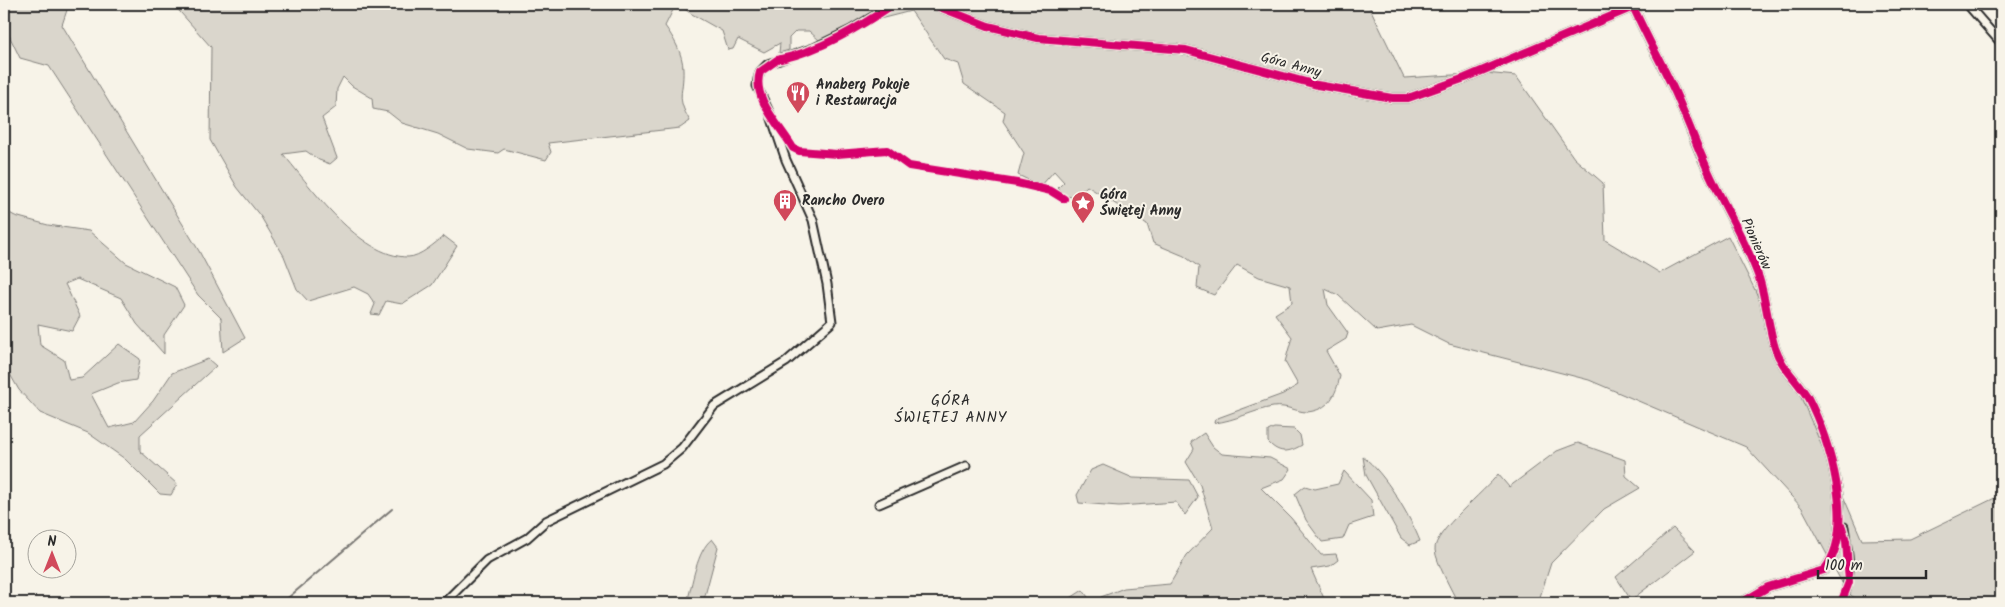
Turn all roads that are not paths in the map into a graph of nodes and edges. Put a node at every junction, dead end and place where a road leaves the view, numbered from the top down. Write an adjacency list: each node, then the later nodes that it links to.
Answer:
1 (894, 4): 9 (street)
2 (932, 4): 4 (street, Góra Anny)
3 (1967, 4): 5 (street)
4 (1632, 5): 8 (street, Pionierów)
5 (2001, 43)
6 (966, 466): 7 (street)
7 (879, 504)
8 (1840, 527): 10 (street, Pionierów); 11 (street, Pionierów)
9 (444, 603)
10 (1741, 603)
11 (1841, 603)

